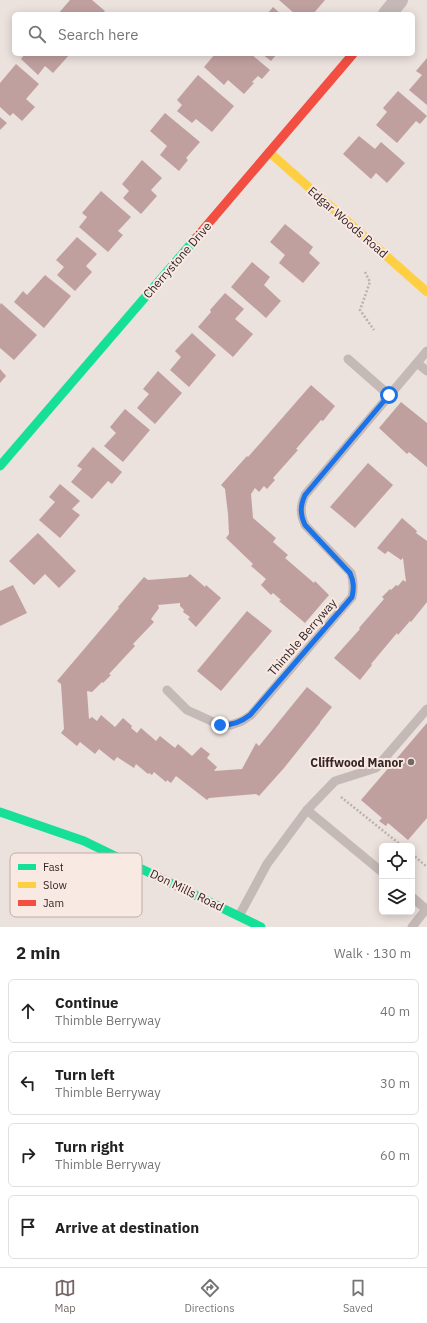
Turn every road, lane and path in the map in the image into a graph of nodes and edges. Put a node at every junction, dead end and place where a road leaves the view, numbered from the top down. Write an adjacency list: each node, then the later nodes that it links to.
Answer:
1 (399, 0): 2 (street)
2 (389, 12)
3 (351, 56): 4 (street, Cherrystone Drive)
4 (269, 152): 6 (street, Edgar Woods Road); 13 (street, Cherrystone Drive)
5 (365, 272): 7 (path)
6 (427, 292)
7 (374, 330)
8 (427, 351): 10 (lane, Thimble Berryway)
9 (348, 359): 12 (lane)
10 (417, 362): 11 (lane); 12 (lane, Thimble Berryway)
11 (427, 371)
12 (389, 395): 14 (lane, Thimble Berryway)
13 (0, 466)
14 (167, 690)
15 (427, 709): 16 (lane)
16 (329, 787): 17 (lane); 19 (path)
17 (307, 810): 24 (lane); 27 (lane)
18 (0, 812): 20 (street, Don Mills Road)
19 (398, 843)
20 (109, 853)
21 (415, 856): 22 (path)
22 (427, 866)
23 (142, 869): 27 (street, Don Mills Road)
24 (379, 870)
25 (415, 899): 26 (lane)
26 (427, 909): 29 (lane)
27 (239, 916): 28 (street, Don Mills Road)
28 (258, 926)
29 (412, 927)

